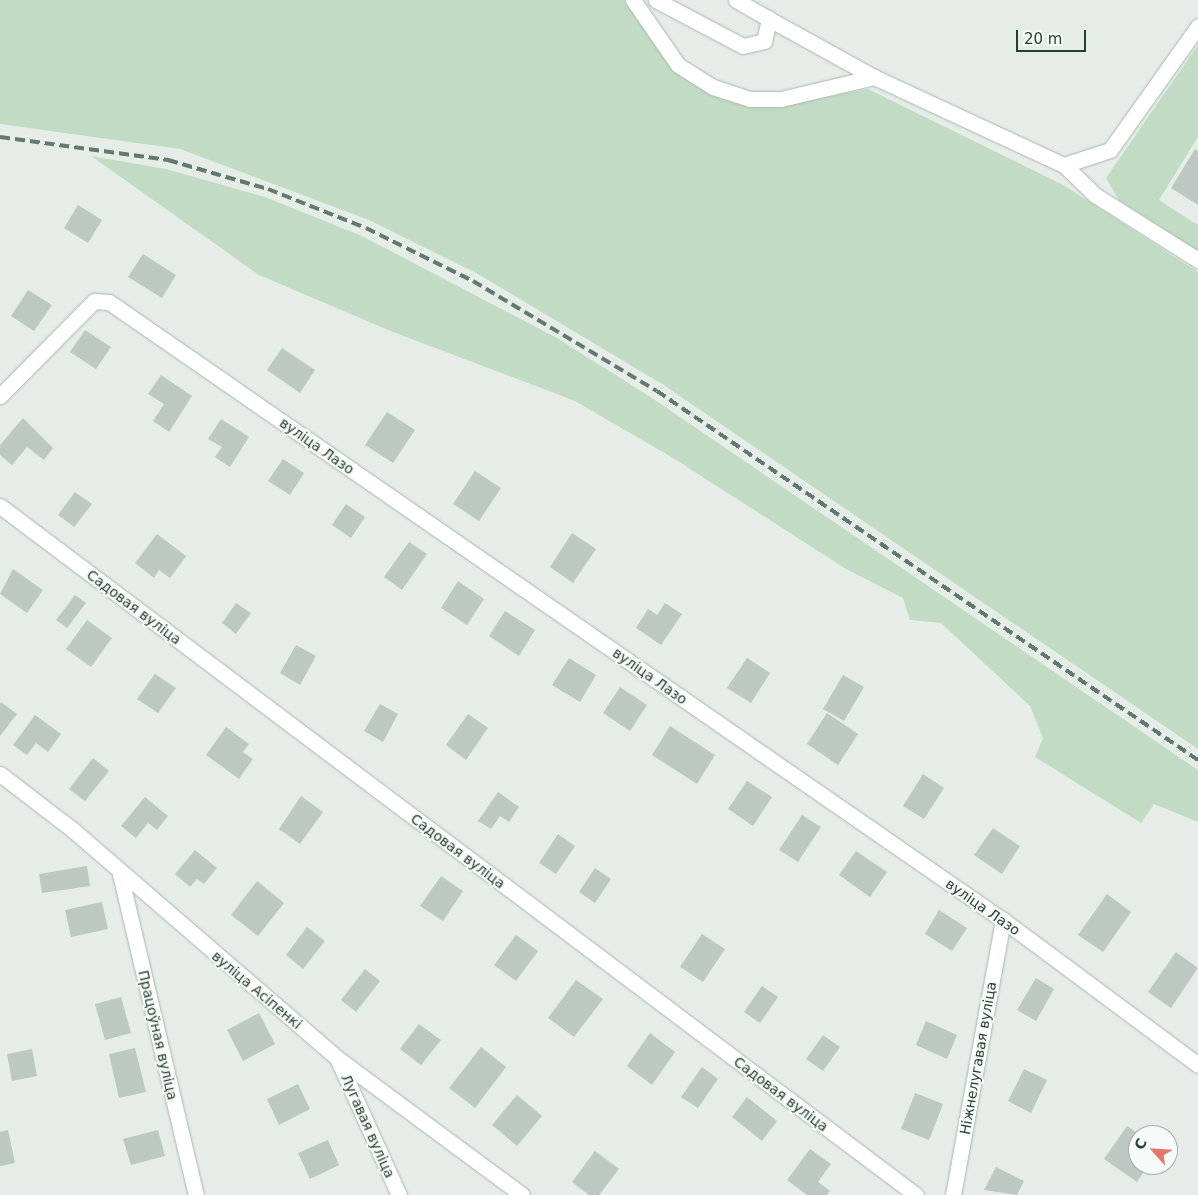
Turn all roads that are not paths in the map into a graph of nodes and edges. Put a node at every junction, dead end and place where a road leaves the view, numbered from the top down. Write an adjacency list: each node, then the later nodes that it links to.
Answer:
1 (633, 0): 6 (street)
2 (656, 0): 4 (street)
3 (736, 0): 4 (street)
4 (770, 19): 6 (street)
5 (1198, 26): 7 (street)
6 (874, 77): 7 (street)
7 (1064, 165): 8 (street)
8 (1198, 260)
9 (0, 396): 13 (street, вуліца Лазо)
10 (0, 506): 19 (street, Садовая вуліца)
11 (0, 774): 12 (street, вуліца Асіпенкі)
12 (120, 874): 14 (street, вуліца Асіпенкі); 16 (street, Працоўная вуліца)
13 (1003, 920): 15 (street, вуліца Лазо); 20 (street, Ніжнелугавая вуліца)
14 (337, 1058): 17 (street, Лугавая вуліца); 18 (street, вуліца Асіпенкі)
15 (1198, 1065)
16 (196, 1195)
17 (399, 1195)
18 (522, 1195)
19 (916, 1195)
20 (953, 1195)

